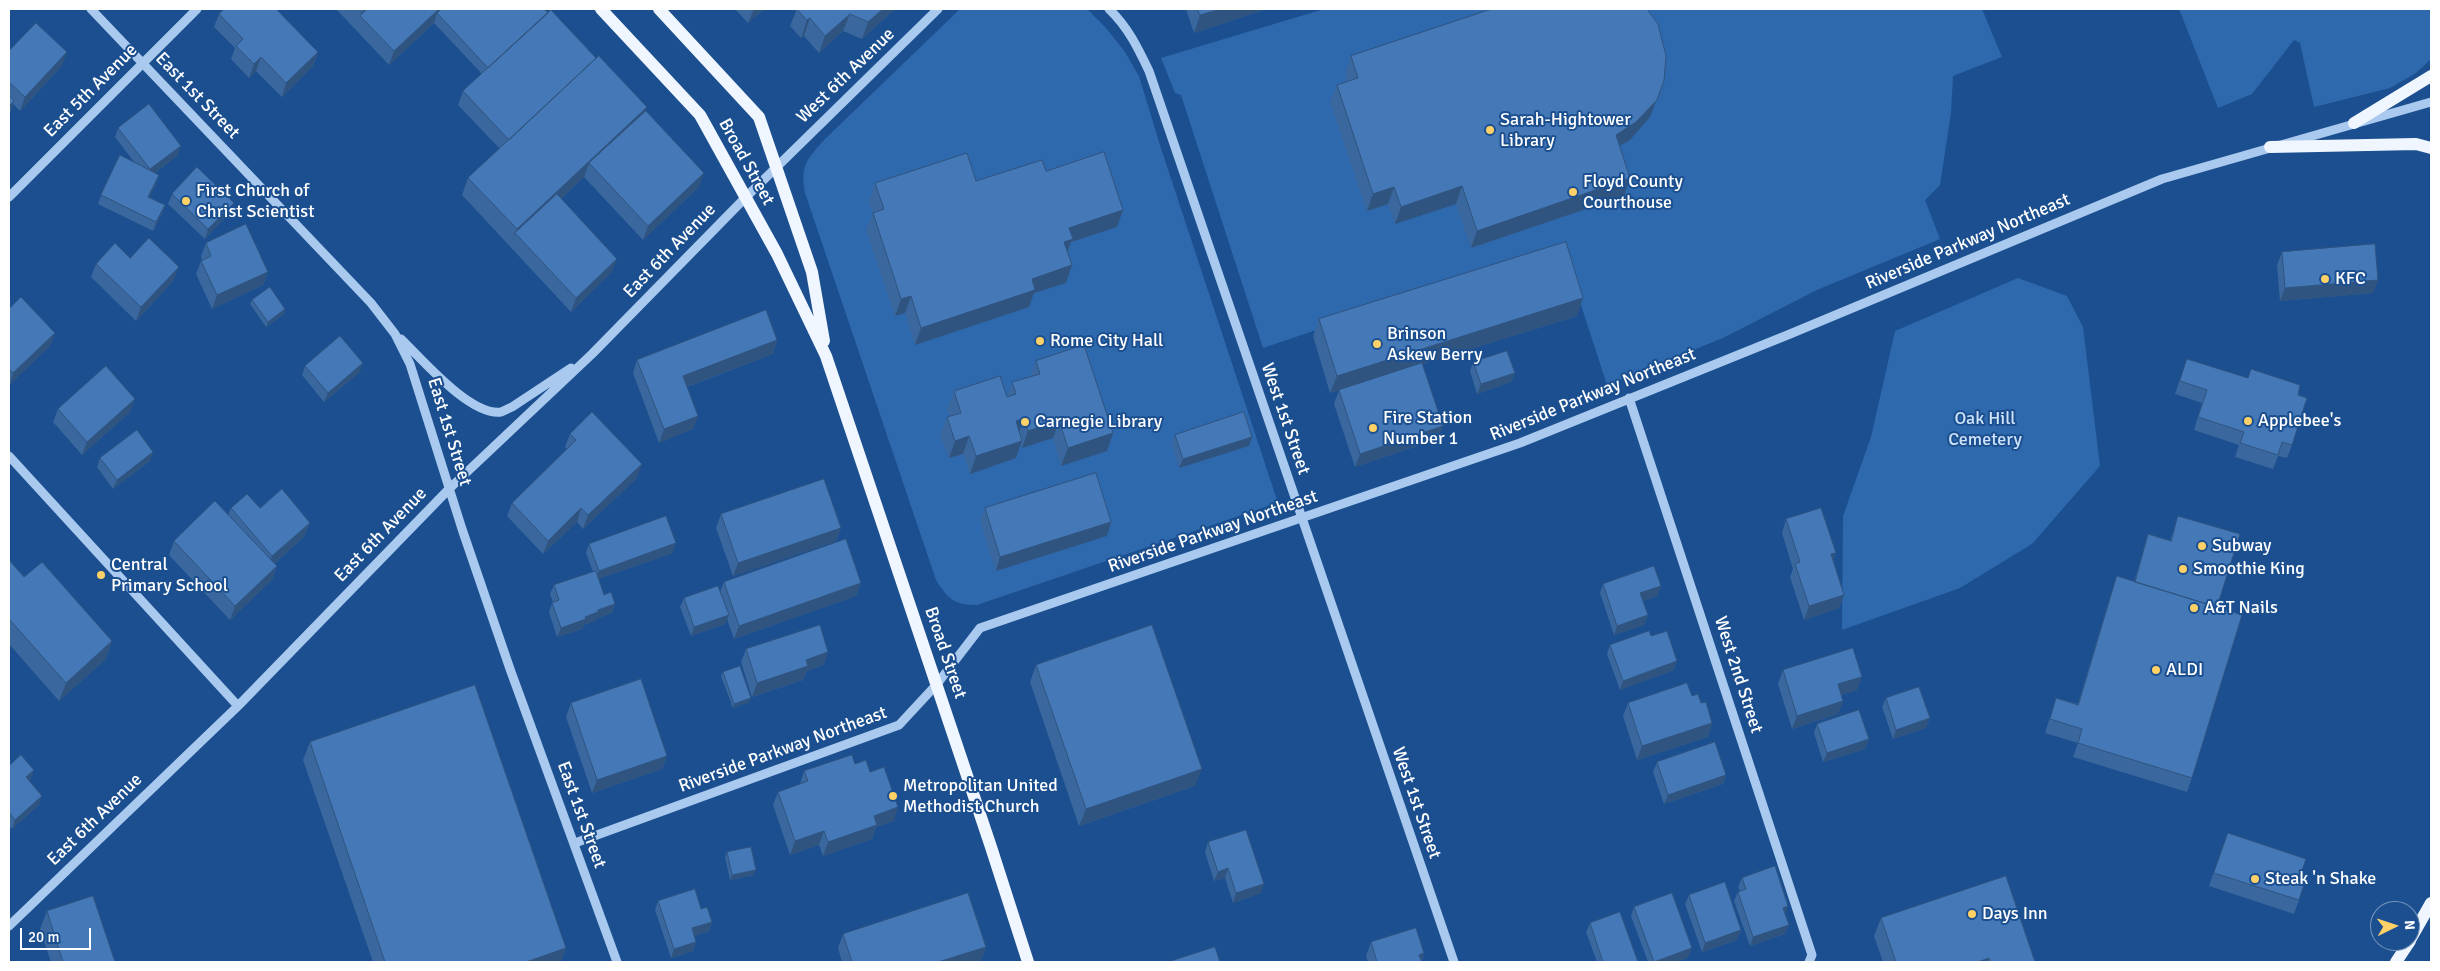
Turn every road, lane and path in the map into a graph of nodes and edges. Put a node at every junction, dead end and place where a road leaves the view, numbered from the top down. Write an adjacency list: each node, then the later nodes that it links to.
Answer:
1 (91, 9): 9 (street, East 1st Street)
2 (197, 9): 9 (street, East 5th Avenue)
3 (601, 9): 17 (main road, Broad Street)
4 (659, 9): 15 (main road, Broad Street)
5 (930, 9): 8 (street)
6 (938, 9): 8 (street, West 6th Avenue)
7 (1109, 9): 24 (street, West 1st Street)
8 (926, 21): 15 (street, West 6th Avenue)
9 (142, 62): 16 (street, East 5th Avenue); 18 (street, East 1st Street)
10 (2431, 76): 12 (main road)
11 (2431, 102): 12 (street, Riverside Parkway Northeast)
12 (2354, 123): 13 (street, Riverside Parkway Northeast)
13 (2270, 147): 14 (main road); 21 (street, Riverside Parkway Northeast)
14 (2431, 148)
15 (777, 167): 17 (street, East 6th Avenue); 20 (main road, Broad Street)
16 (9, 197)
17 (745, 198): 19 (street, East 6th Avenue); 20 (main road, Broad Street)
18 (395, 334): 19 (street); 23 (street, East 1st Street)
19 (592, 354): 23 (street, East 6th Avenue)
20 (826, 356): 25 (main road, Broad Street)
21 (1629, 398): 24 (street, Riverside Parkway Northeast); 35 (street, West 2nd Street)
22 (9, 456): 26 (street)
23 (450, 488): 26 (street, East 6th Avenue); 27 (street, East 1st Street)
24 (1303, 518): 25 (street, Riverside Parkway Northeast); 34 (street, West 1st Street)
25 (937, 684): 27 (street, Riverside Parkway Northeast); 33 (main road, Broad Street)
26 (238, 706): 30 (street, East 6th Avenue)
27 (575, 844): 32 (street, East 1st Street)
28 (2431, 903): 29 (main road)
29 (2420, 923)
30 (9, 926)
31 (2403, 951): 36 (main road)
32 (617, 962)
33 (1028, 962)
34 (1454, 962)
35 (1809, 962)
36 (2396, 962)

